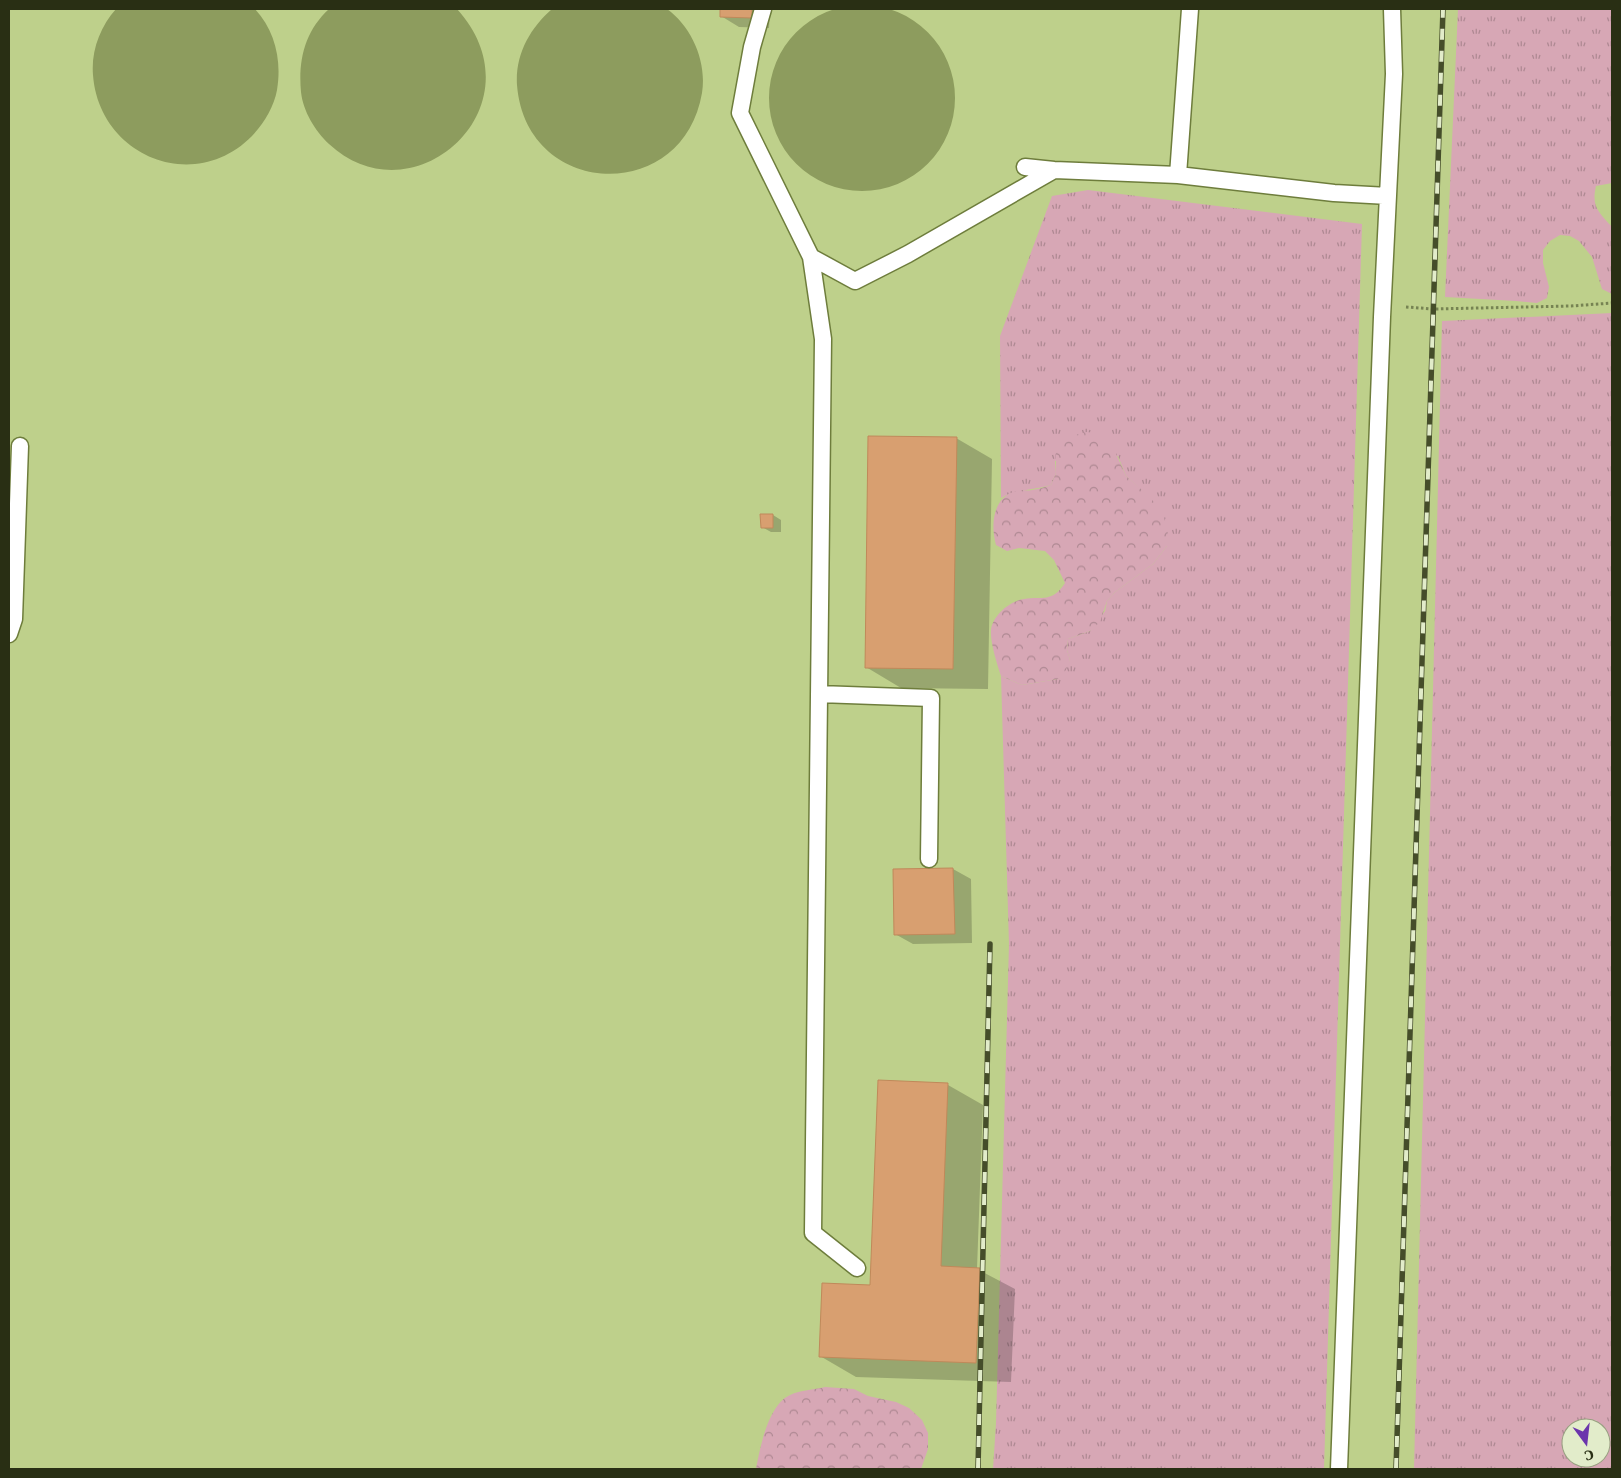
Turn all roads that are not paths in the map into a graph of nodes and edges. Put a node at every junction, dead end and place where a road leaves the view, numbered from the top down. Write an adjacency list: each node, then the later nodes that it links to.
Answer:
1 (763, 9): 8 (lane)
2 (1190, 9): 6 (lane)
3 (1392, 9): 7 (lane)
4 (1025, 167): 5 (lane)
5 (1054, 170): 6 (lane); 8 (lane)
6 (1178, 176): 7 (lane)
7 (1388, 196): 14 (lane)
8 (811, 257): 11 (lane)
9 (20, 446): 10 (lane)
10 (9, 634)
11 (819, 694): 12 (lane); 13 (lane)
12 (929, 859)
13 (857, 1268)
14 (1339, 1469)

